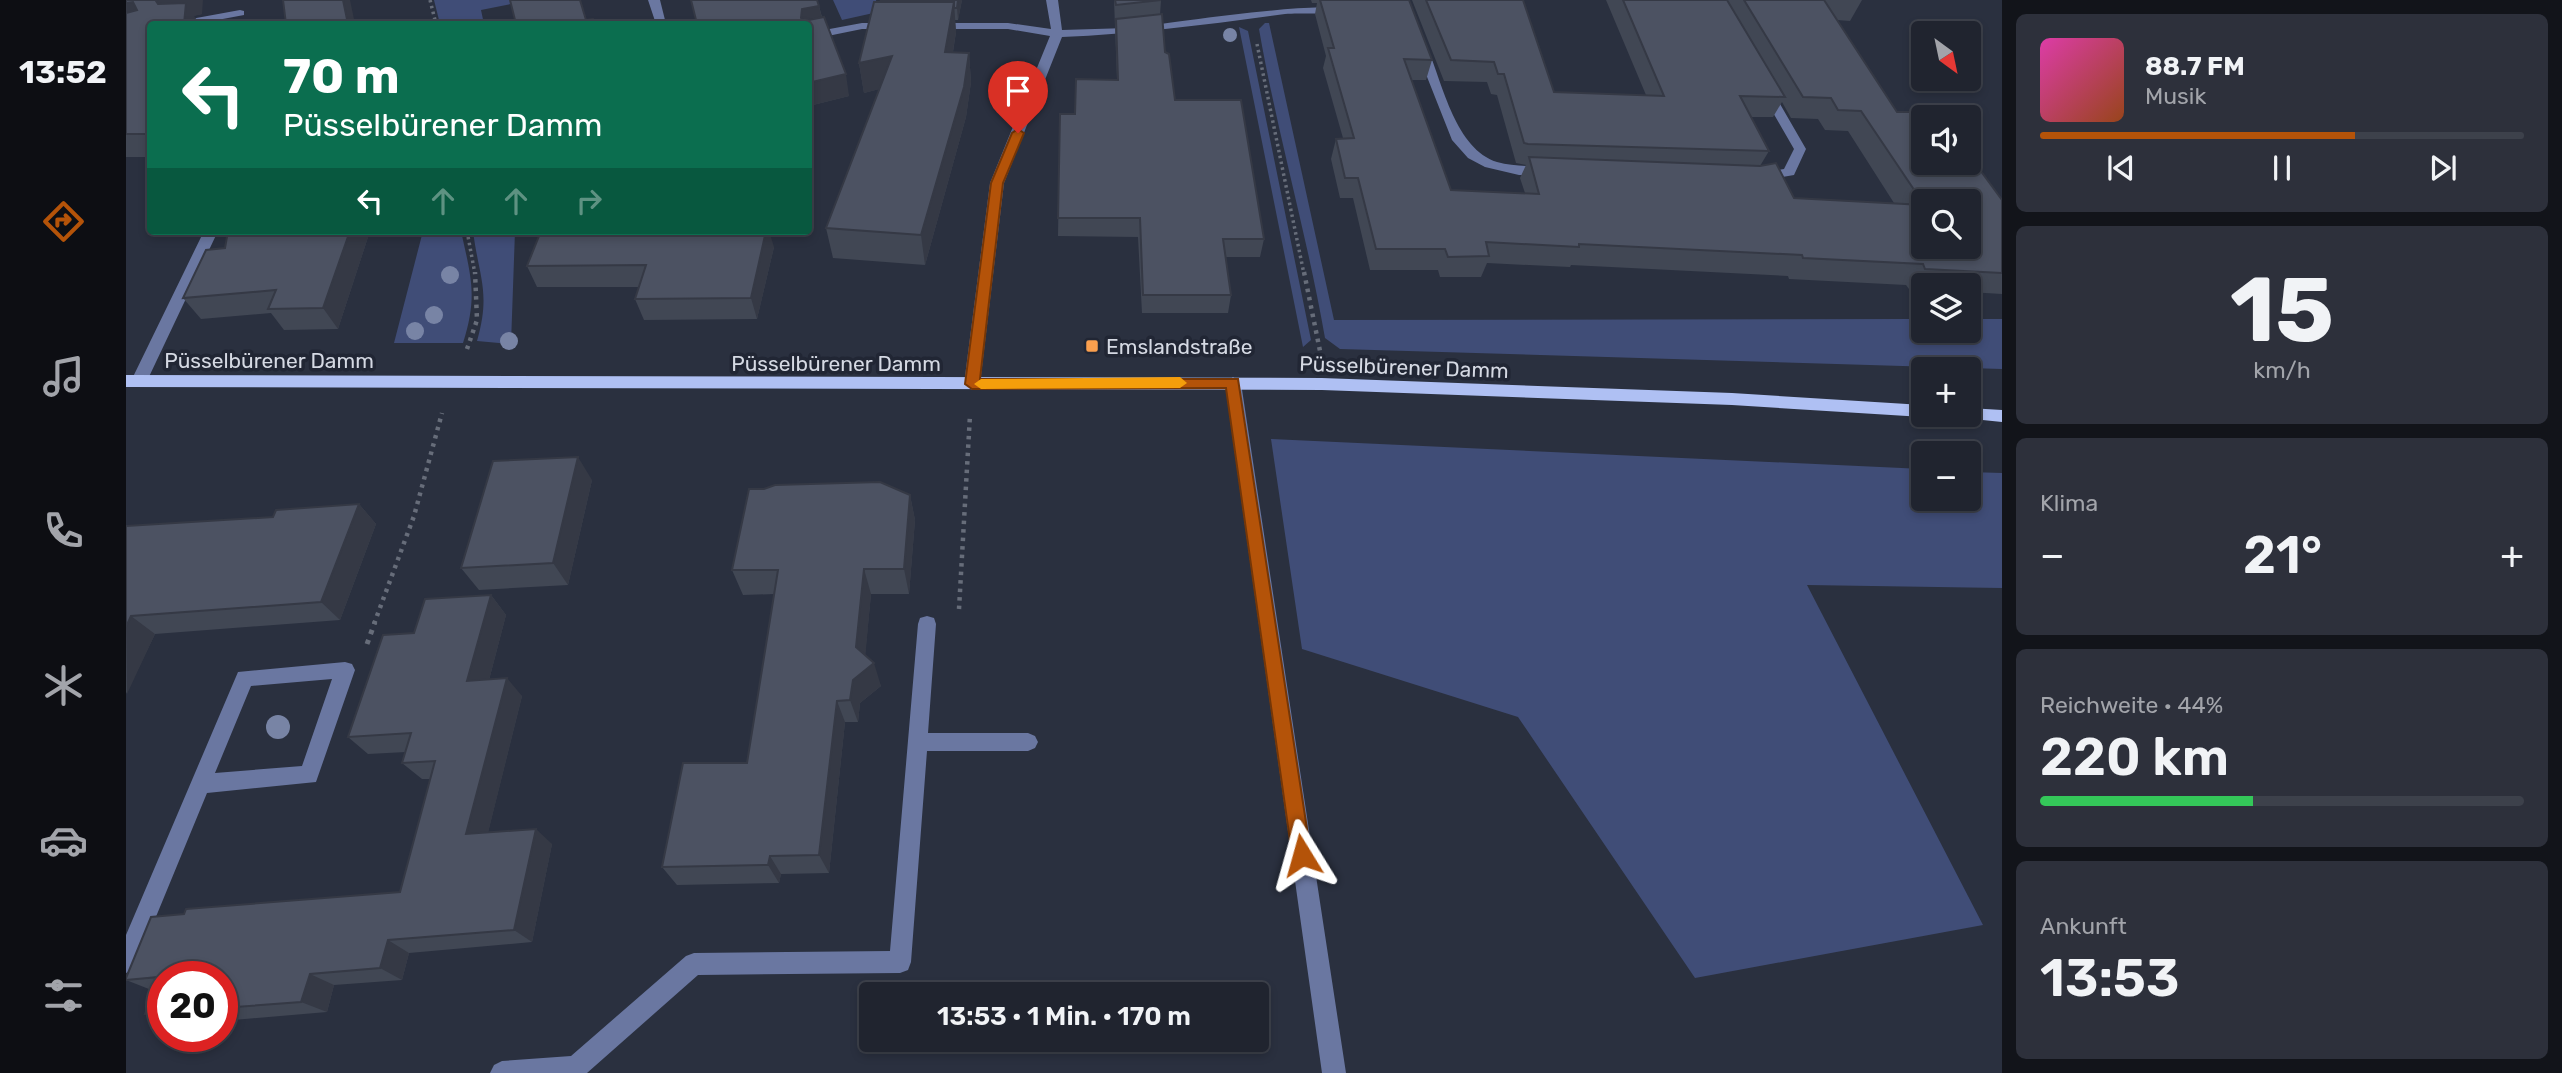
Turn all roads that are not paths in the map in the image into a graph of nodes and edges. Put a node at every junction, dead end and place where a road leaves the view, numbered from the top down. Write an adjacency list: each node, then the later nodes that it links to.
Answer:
1 (239, 0): 5 (street)
2 (654, 0): 7 (street)
3 (1052, 0): 10 (street)
4 (1355, 11): 10 (street)
5 (240, 19): 6 (street)
6 (216, 21)
7 (660, 21)
8 (902, 26): 11 (street)
9 (915, 26): 10 (street)
10 (1057, 34): 19 (street)
11 (812, 36)
12 (1418, 39): 14 (street)
13 (1761, 80): 15 (street)
14 (1559, 173)
15 (1748, 180)
16 (209, 235): 17 (street)
17 (132, 381): 19 (main road, Püsselbürener Damm)
18 (1233, 383): 19 (main road, Püsselbürener Damm); 20 (main road, Püsselbürener Damm); 30 (street)
19 (972, 384)
20 (1911, 410)
21 (1981, 415): 22 (main road)
22 (2002, 416)
23 (927, 624): 24 (street)
24 (918, 742): 25 (street); 28 (street)
25 (1028, 742)
26 (202, 784): 26 (street); 27 (street)
27 (126, 962)
28 (575, 1070): 29 (street)
29 (502, 1073)
30 (1334, 1073)

